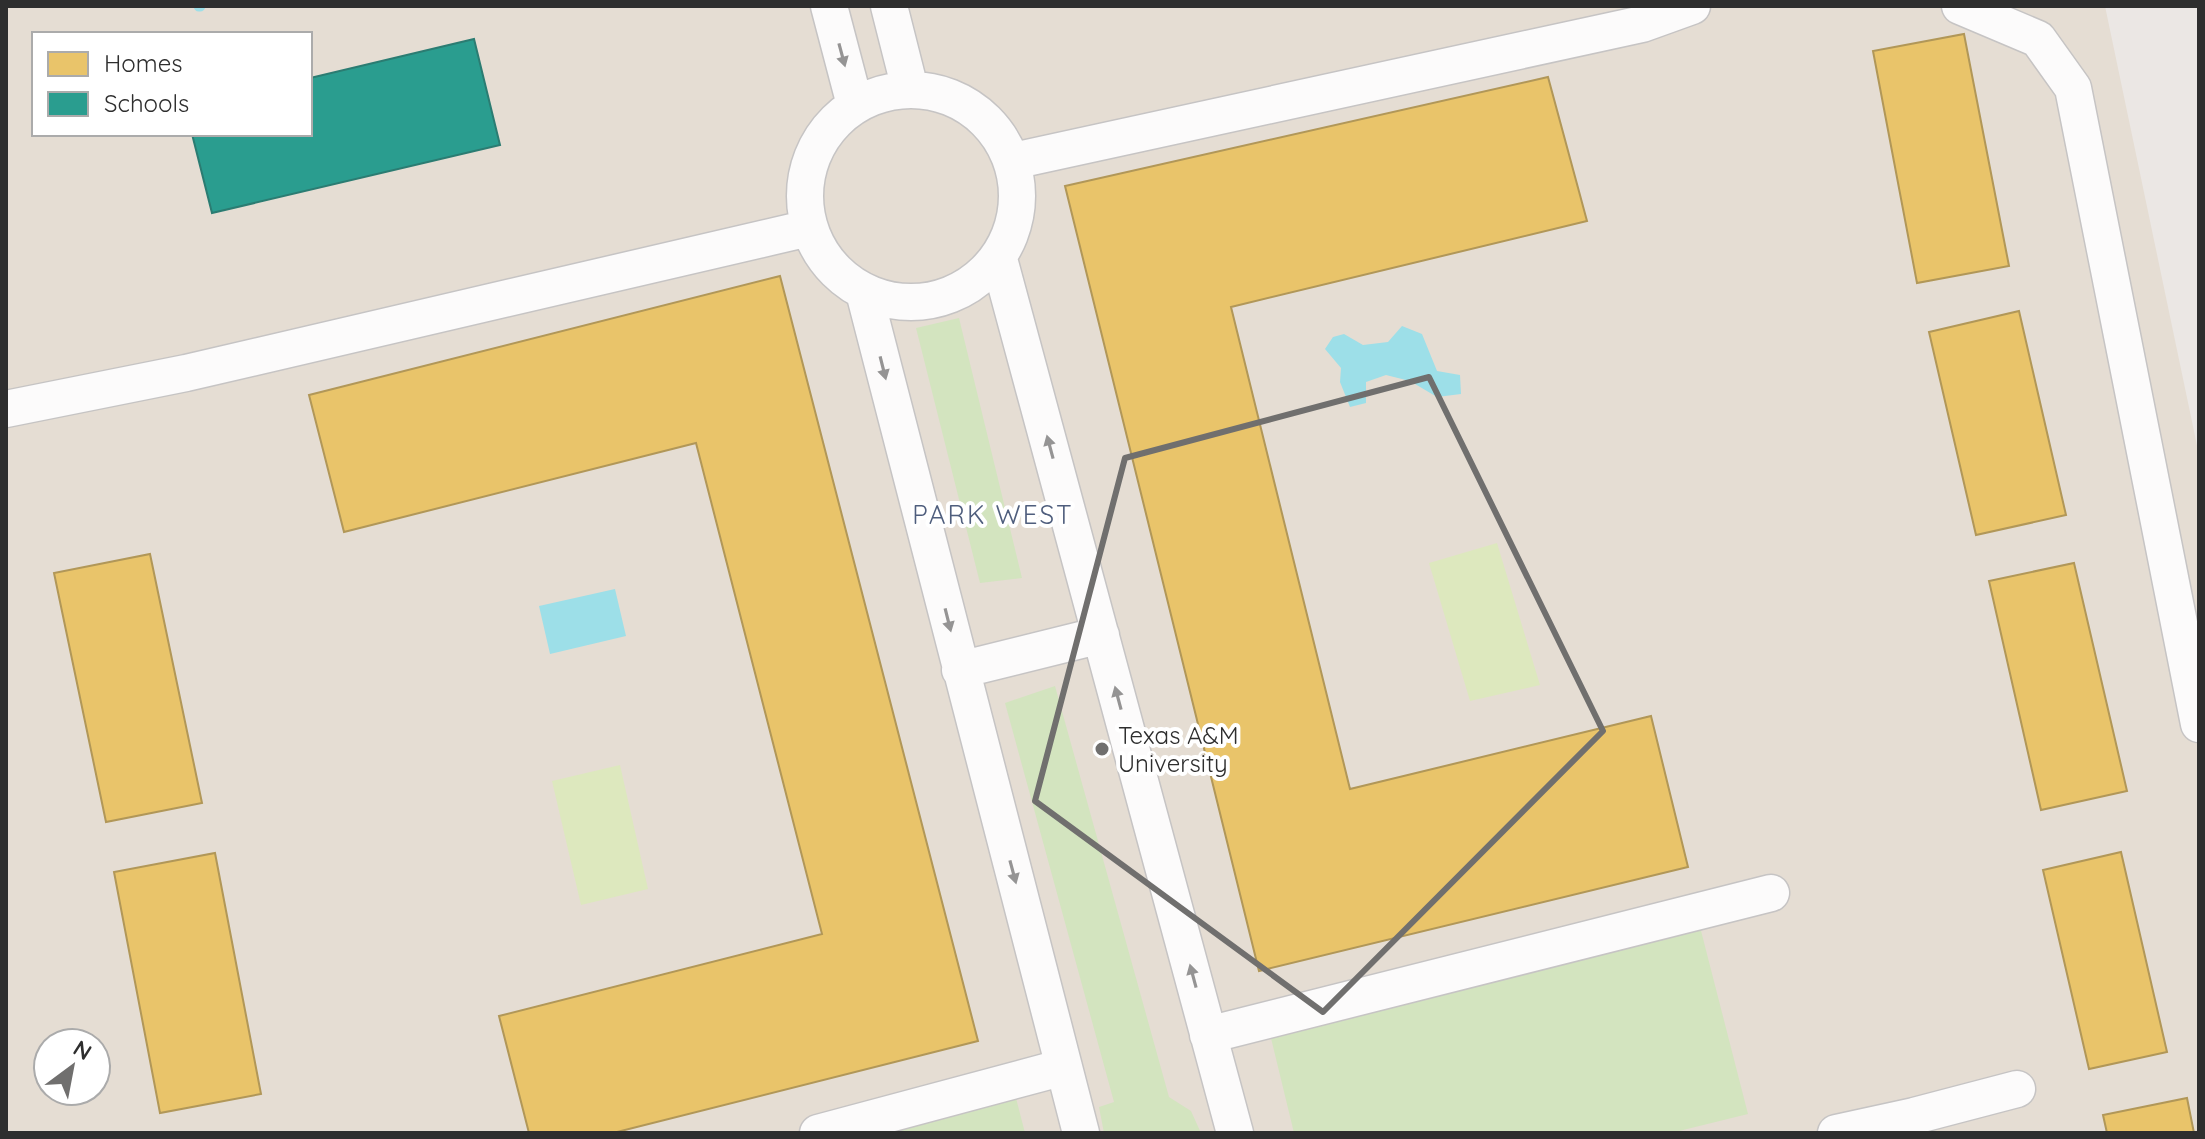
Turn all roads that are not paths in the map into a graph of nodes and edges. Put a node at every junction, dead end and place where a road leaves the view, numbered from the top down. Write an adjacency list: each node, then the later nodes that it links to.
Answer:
1 (829, 6): 6 (street, one-way to 6)
2 (889, 6): 5 (street)
3 (1692, 6): 7 (street)
4 (1960, 6): 14 (street)
5 (910, 89): 6 (street); 7 (street)
6 (855, 105): 8 (street)
7 (1013, 161): 9 (street)
8 (809, 228): 10 (street); 11 (street)
9 (999, 259): 10 (street); 12 (street, one-way to 9)
10 (864, 292): 13 (street, one-way to 13)
11 (6, 409)
12 (1101, 635): 13 (street); 16 (street, one-way to 12)
13 (960, 670): 17 (street, one-way to 17)
14 (2199, 724)
15 (1771, 893): 16 (street)
16 (1208, 1035): 21 (street)
17 (1064, 1067): 19 (street); 20 (street)
18 (2017, 1089): 22 (street)
19 (818, 1133)
20 (1081, 1133)
21 (1235, 1133)
22 (1836, 1133)

